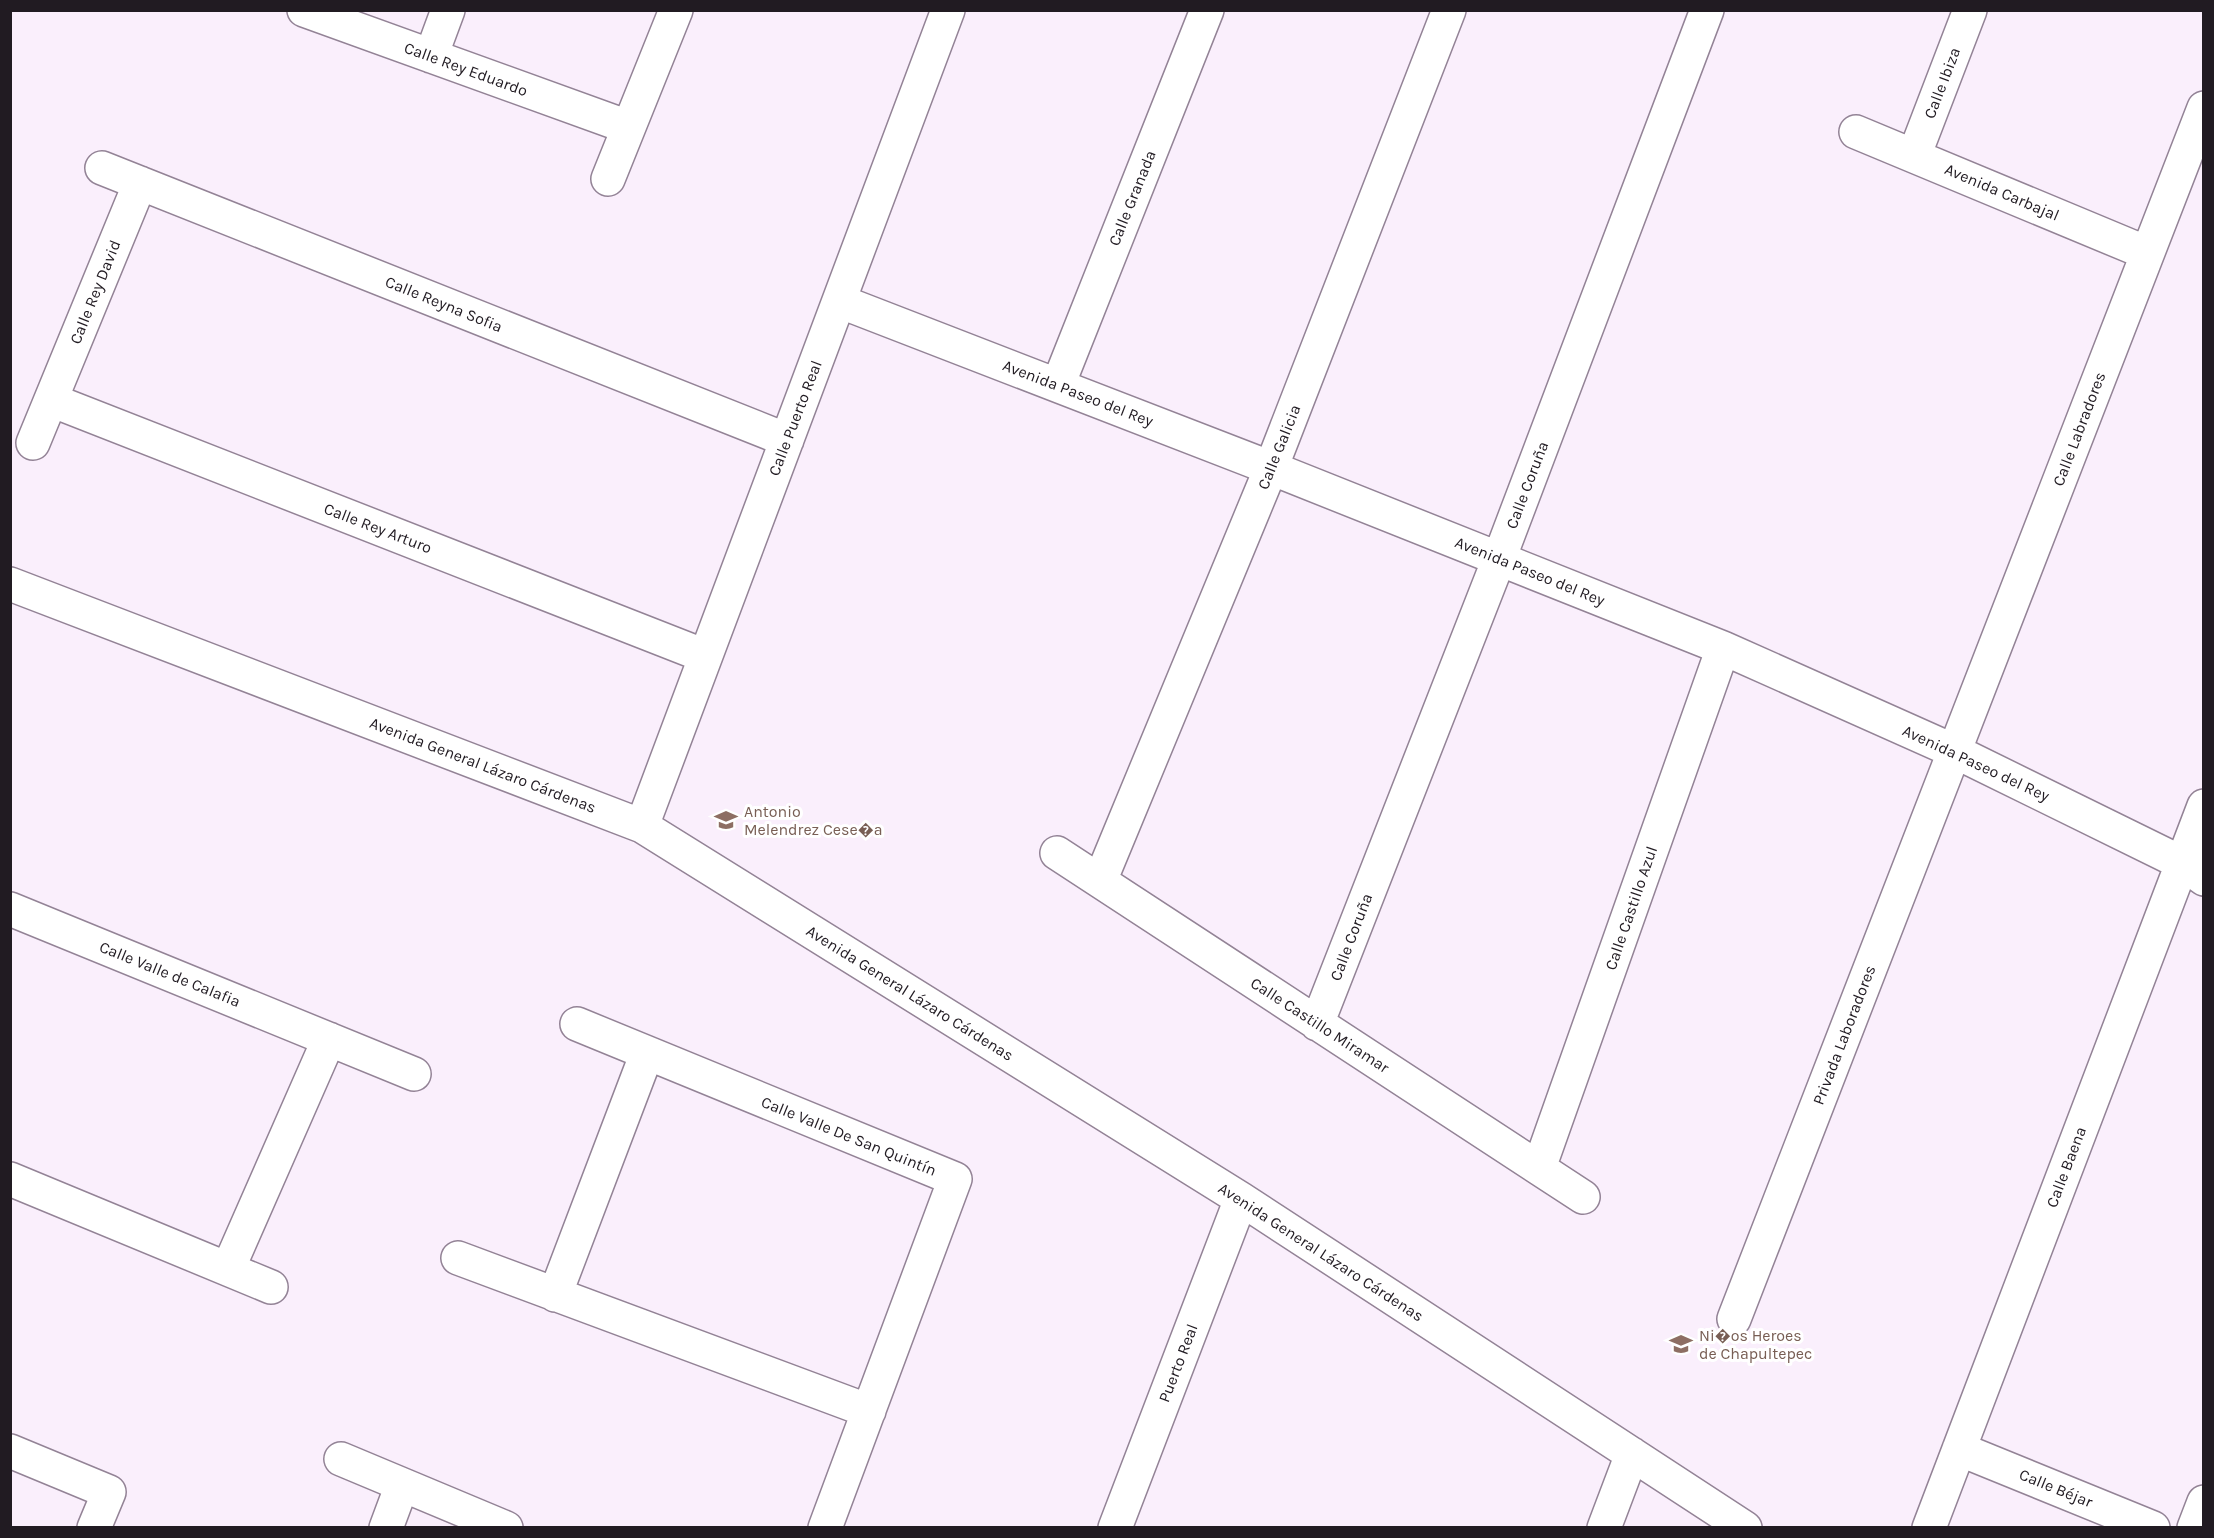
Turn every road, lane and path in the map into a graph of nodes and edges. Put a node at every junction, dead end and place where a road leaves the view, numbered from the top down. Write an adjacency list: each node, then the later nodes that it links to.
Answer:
1 (304, 10): 9 (street, Calle Rey Eduardo)
2 (448, 10): 9 (street)
3 (676, 10): 11 (street)
4 (948, 10): 19 (street, Calle Puerto Real)
5 (1207, 10): 20 (street, Calle Granada)
6 (1449, 10): 24 (street, Calle Galicia)
7 (1707, 10): 25 (street, Calle Coruña)
8 (1970, 10): 13 (street, Calle Ibiza)
9 (431, 56): 11 (street, Calle Rey Eduardo)
10 (2204, 108): 15 (street, Calle Labradores)
11 (628, 127): 16 (street)
12 (1856, 132): 13 (street, Avenida Carbajal)
13 (1914, 156): 18 (street, Avenida Carbajal)
14 (102, 168): 17 (street, Calle Reyna Sofia)
15 (2191, 175): 18 (street, Calle Labradores)
16 (608, 179)
17 (140, 183): 21 (street, Calle Rey David); 22 (street, Calle Reyna Sofia)
18 (2147, 253): 29 (street, Calle Labradores)
19 (839, 301): 20 (street, Avenida Paseo del Rey); 22 (street, Calle Puerto Real)
20 (1058, 386): 24 (street, Avenida Paseo del Rey)
21 (51, 400): 23 (street, Calle Rey David); 28 (street, Calle Rey Arturo)
22 (787, 440): 28 (street, Calle Puerto Real)
23 (33, 443)
24 (1271, 468): 25 (street, Avenida Paseo del Rey); 34 (street, Calle Galicia)
25 (1499, 559): 27 (street, Avenida Paseo del Rey); 37 (street, Calle Coruña)
26 (10, 584): 31 (street, Avenida General Lázaro Cárdenas)
27 (1723, 648): 29 (street, Avenida Paseo del Rey); 41 (street, Calle Castillo Azul)
28 (705, 656): 31 (street, Calle Puerto Real)
29 (1954, 751): 33 (street, Avenida Paseo del Rey); 49 (street, Privada Laboradores)
30 (2204, 806): 33 (street, Calle Baena)
31 (642, 826): 44 (street, Avenida General Lázaro Cárdenas)
32 (1057, 853): 34 (street, Calle Castillo Miramar)
33 (2193, 871): 51 (street, Calle Baena)
34 (1100, 881): 37 (street, Calle Castillo Miramar)
35 (10, 909): 38 (street, Calle Valle de Calafia)
36 (577, 1024): 39 (street, Calle Valle De San Quintín)
37 (1317, 1024): 41 (street, Calle Castillo Miramar)
38 (329, 1039): 40 (street, Calle Valle de Calafia); 46 (street)
39 (647, 1053): 48 (street); 50 (street, Calle Valle De San Quintín)
40 (414, 1074)
41 (1539, 1168): 43 (street, Calle Castillo Miramar)
42 (10, 1179): 46 (street)
43 (1583, 1197)
44 (1241, 1199): 53 (street, Avenida General Lázaro Cárdenas); 61 (street, Puerto Real)
45 (458, 1258): 48 (street)
46 (228, 1269): 47 (street)
47 (271, 1287)
48 (555, 1295): 50 (street)
49 (1734, 1319)
50 (869, 1411): 60 (street, Calle Valle De San Quintín)
51 (1959, 1449): 64 (street, Calle Baena); 65 (street, Calle Béjar)
52 (10, 1451): 57 (street)
53 (1632, 1454): 62 (street); 63 (street, Avenida General Lázaro Cárdenas)
54 (340, 1459): 55 (street)
55 (402, 1485): 58 (street); 59 (street)
56 (2204, 1502): 66 (street)
57 (94, 1527)
58 (386, 1527)
59 (506, 1527)
60 (825, 1527)
61 (1115, 1527)
62 (1604, 1527)
63 (1745, 1527)
64 (1929, 1527)
65 (2153, 1527)
66 (2194, 1527)

